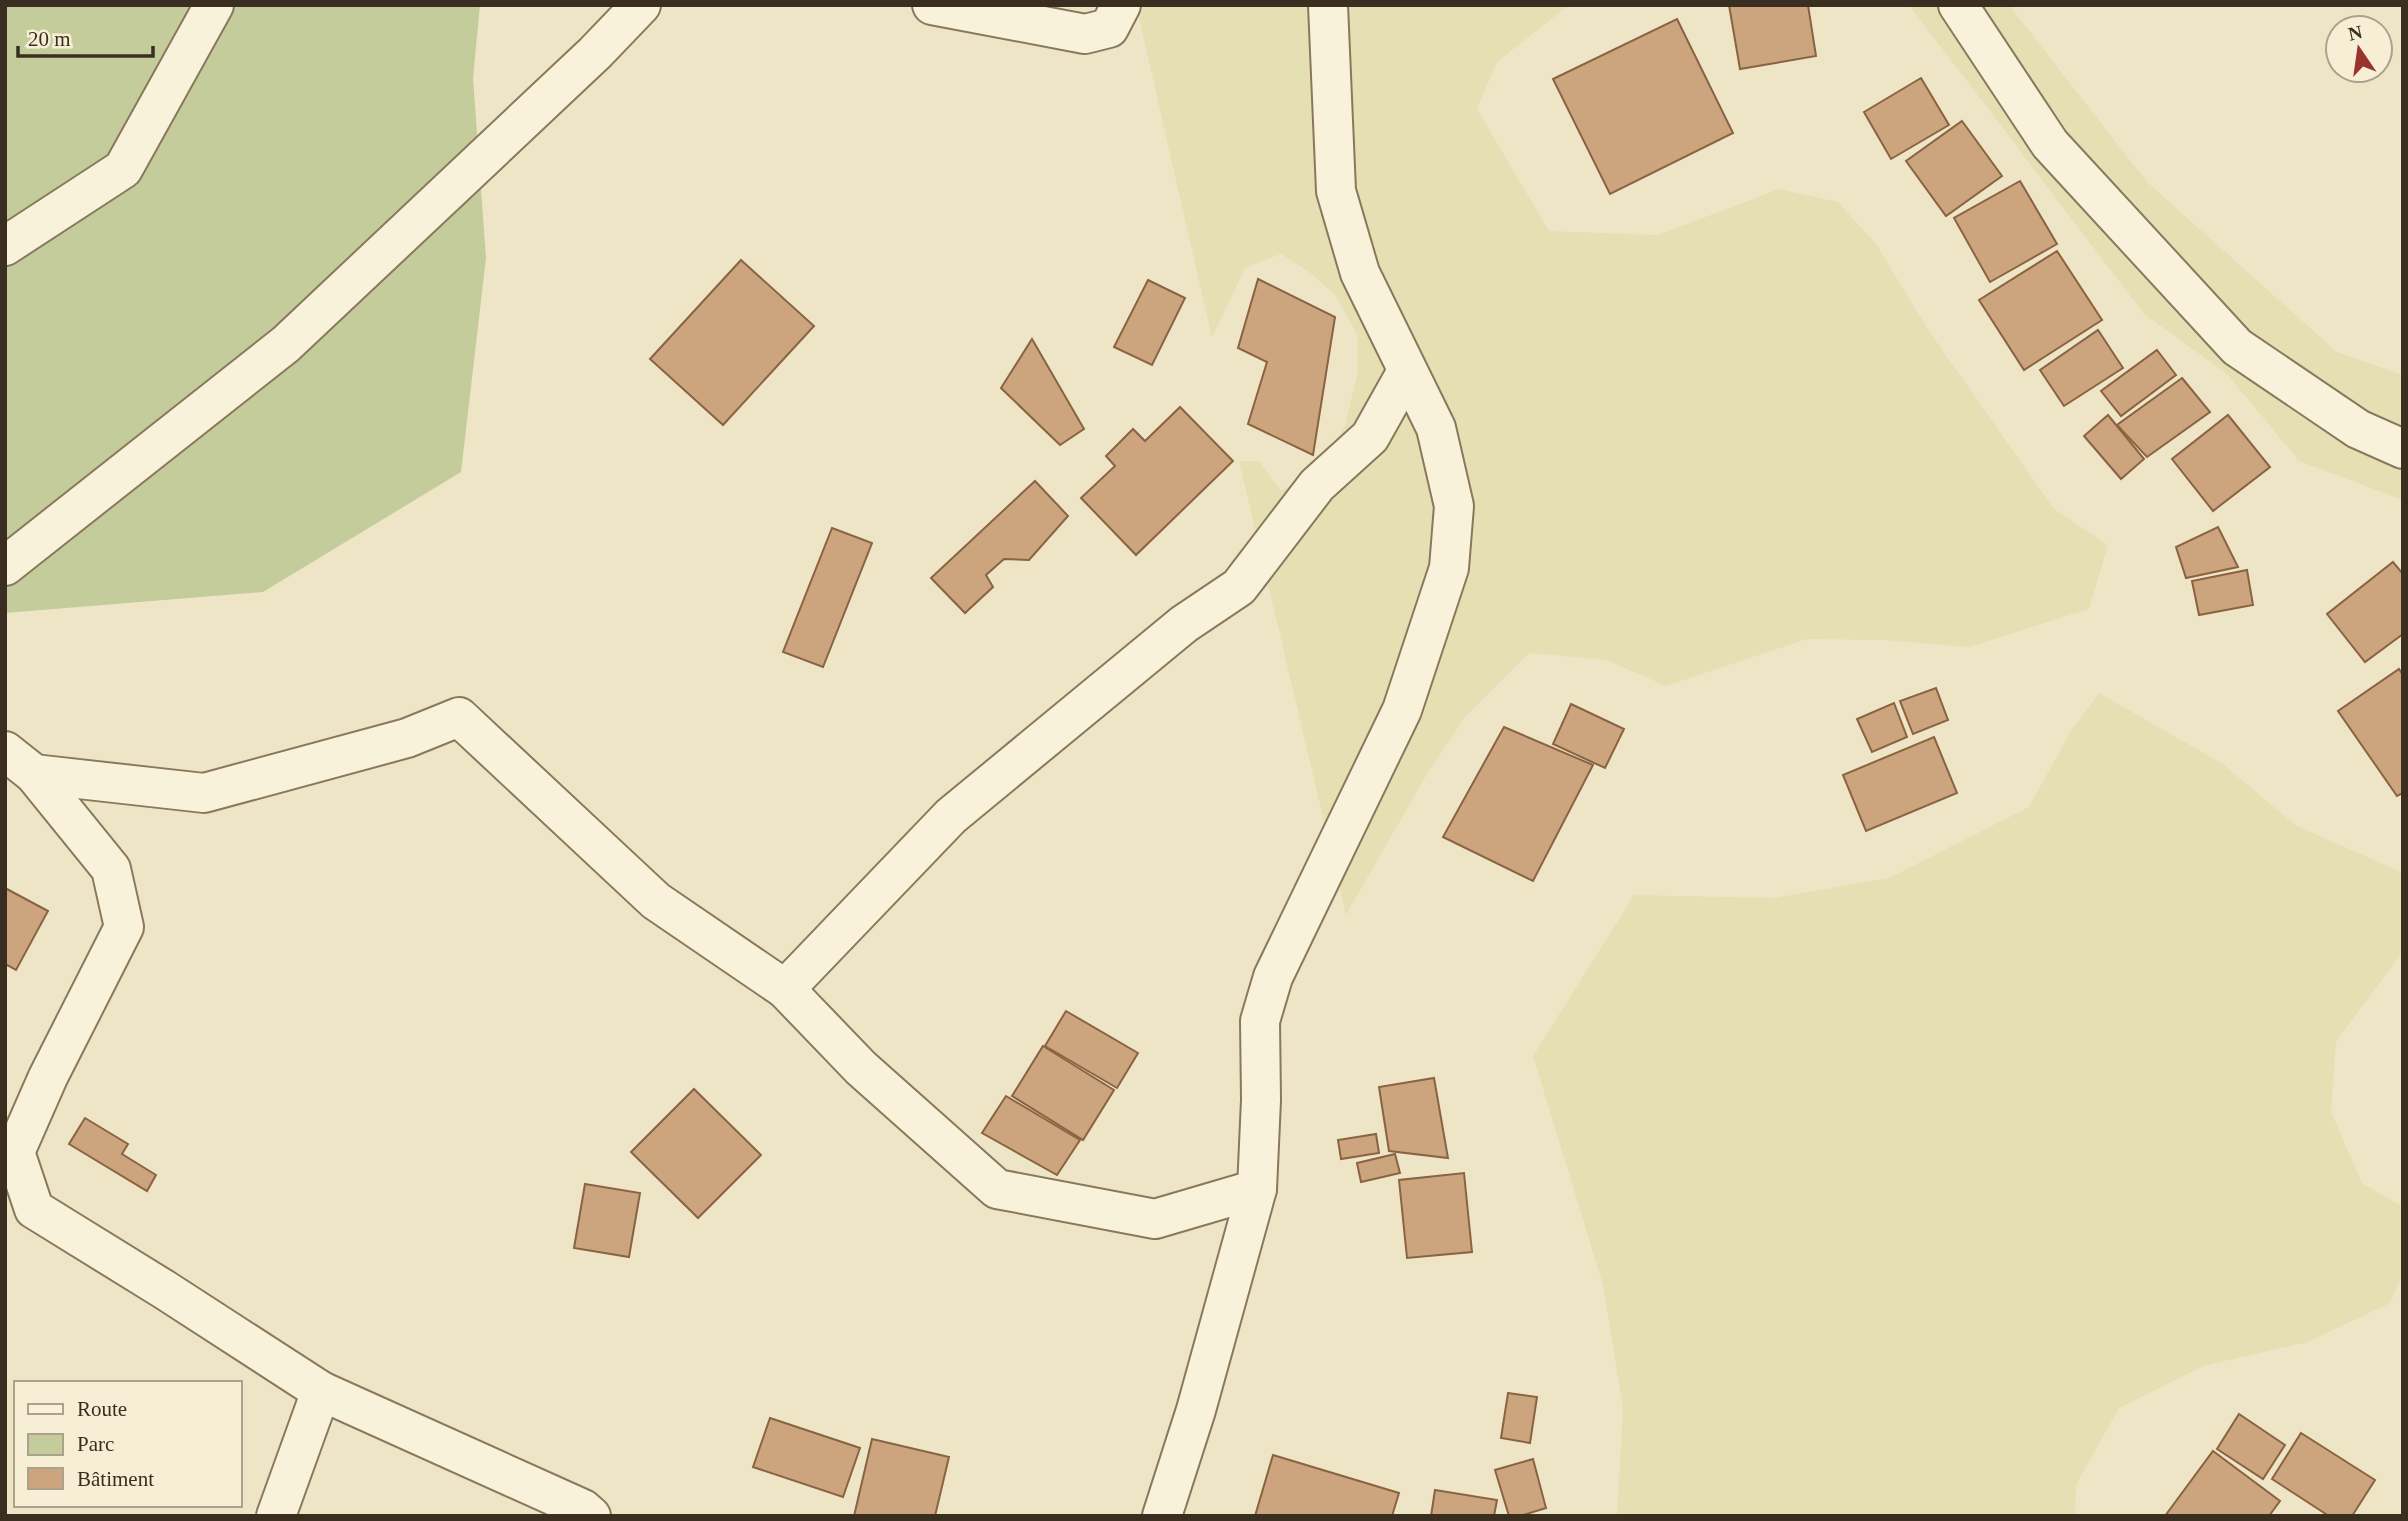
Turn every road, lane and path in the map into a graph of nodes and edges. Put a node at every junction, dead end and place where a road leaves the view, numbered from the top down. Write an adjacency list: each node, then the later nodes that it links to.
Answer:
1 (214, 5): 7 (street)
2 (641, 5): 10 (street)
3 (932, 5): 4 (street)
4 (1121, 5)
5 (1328, 5): 8 (street)
6 (1958, 5): 9 (street)
7 (5, 246)
8 (1407, 371): 12 (street); 13 (street)
9 (2403, 449)
10 (5, 566)
11 (19, 763): 12 (street); 14 (street)
12 (785, 989): 13 (street)
13 (1257, 1189): 17 (street)
14 (321, 1391): 15 (street); 16 (street)
15 (276, 1516)
16 (591, 1516)
17 (1162, 1516)

